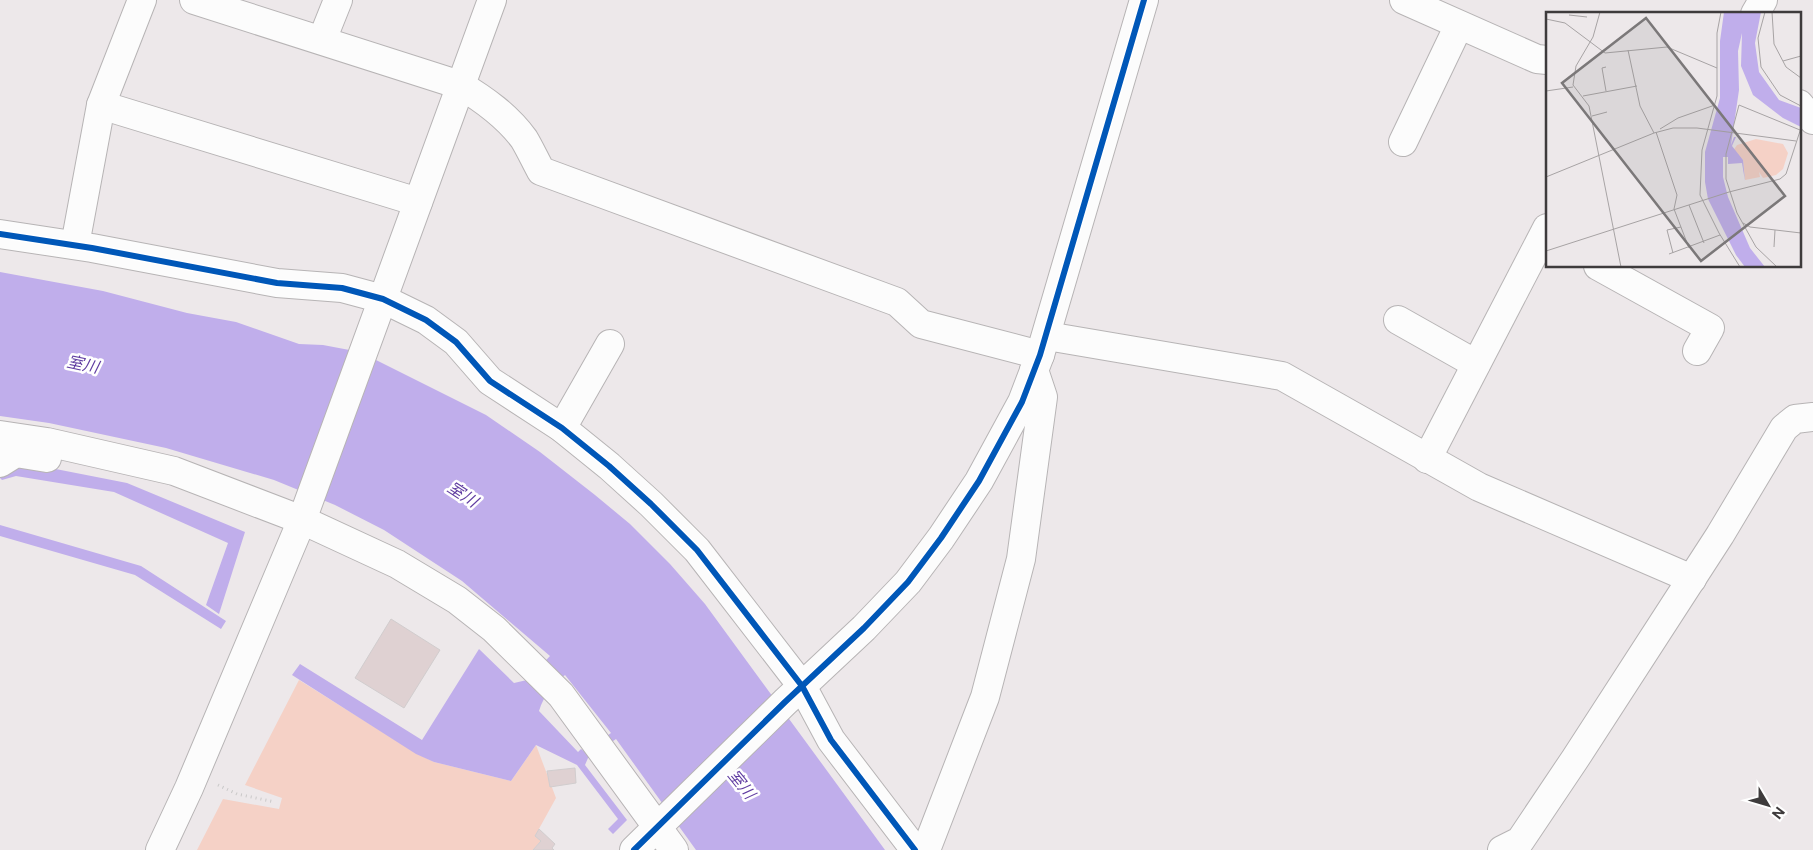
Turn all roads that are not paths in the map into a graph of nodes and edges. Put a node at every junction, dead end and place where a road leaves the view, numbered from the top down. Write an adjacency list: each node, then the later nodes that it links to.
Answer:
1 (142, 0): 13 (street)
2 (194, 0): 10 (street)
3 (338, 0): 10 (street)
4 (492, 0): 12 (street)
5 (1144, 0): 26 (street)
6 (1404, 0): 9 (street)
7 (1763, 0): 8 (street)
8 (1756, 12)
9 (1459, 25): 11 (street); 16 (street)
10 (322, 40): 12 (street)
11 (1546, 60)
12 (460, 85): 17 (street); 26 (street)
13 (102, 105): 17 (street); 20 (street)
14 (1800, 105): 15 (street)
15 (1813, 120)
16 (1403, 142)
17 (418, 202): 22 (street)
18 (0, 234): 20 (street)
19 (1546, 234): 27 (street)
20 (76, 245): 22 (street)
21 (1602, 268): 25 (street)
22 (383, 299): 29 (street); 34 (street)
23 (1398, 320): 27 (street)
24 (610, 344): 29 (street)
25 (1697, 351)
26 (1040, 354): 31 (street); 36 (street); 42 (street)
27 (1476, 364): 31 (street)
28 (1813, 417): 35 (street)
29 (562, 428): 36 (street)
30 (0, 435): 32 (street)
31 (1427, 459): 35 (street)
32 (128, 460): 33 (street); 34 (street)
33 (0, 463)
34 (305, 511): 37 (street); 38 (street)
35 (1692, 579): 43 (street)
36 (794, 694): 37 (street); 41 (street)
37 (662, 823): 39 (street); 40 (street)
38 (160, 850)
39 (634, 850)
40 (674, 850)
41 (915, 850)
42 (926, 850)
43 (1502, 850)

